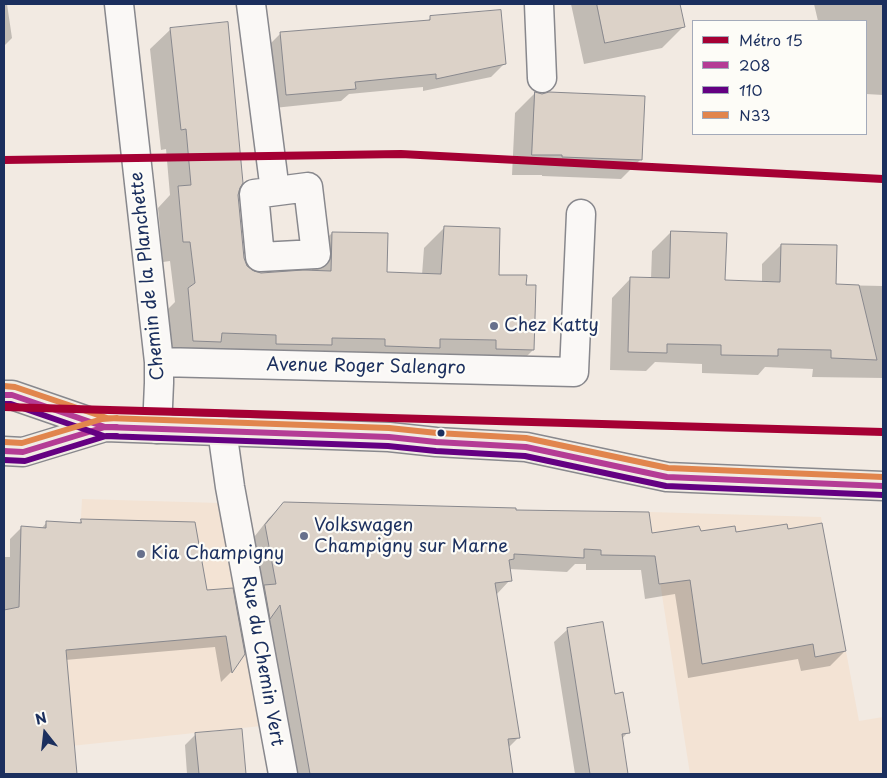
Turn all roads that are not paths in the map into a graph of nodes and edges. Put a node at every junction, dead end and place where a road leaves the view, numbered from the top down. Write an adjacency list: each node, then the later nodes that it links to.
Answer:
1 (119, 4): 7 (street, Chemin de la Planchette)
2 (250, 4): 5 (street)
3 (539, 4): 4 (street)
4 (542, 78)
5 (275, 191)
6 (581, 214): 7 (street, Avenue Roger Salengro)
7 (159, 362): 10 (street, Chemin de la Planchette)
8 (4, 395): 9 (main road)
9 (105, 427): 10 (main road); 12 (main road)
10 (157, 429): 11 (main road)
11 (222, 430): 13 (main road); 14 (street, Rue du Chemin Vert)
12 (4, 451)
13 (883, 486)
14 (283, 774)

